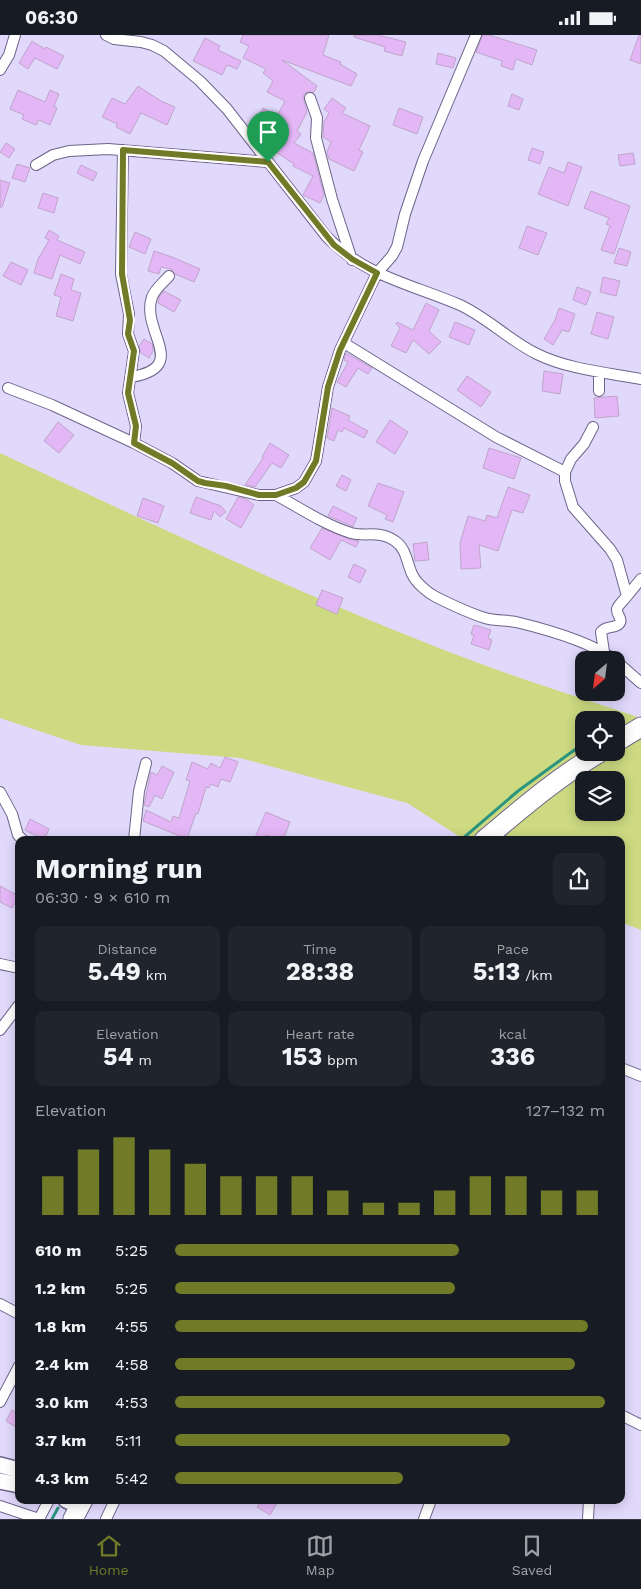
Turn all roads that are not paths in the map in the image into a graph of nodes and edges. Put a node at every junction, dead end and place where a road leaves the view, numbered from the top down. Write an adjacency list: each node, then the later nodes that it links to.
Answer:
1 (15, 35): 4 (street)
2 (106, 35): 7 (street)
3 (476, 35): 10 (street)
4 (0, 70)
5 (310, 98): 9 (street)
6 (123, 150): 7 (street); 8 (street); 14 (street)
7 (268, 162): 9 (street)
8 (36, 165)
9 (352, 259): 10 (street)
10 (377, 273): 12 (street); 13 (street)
11 (169, 276): 14 (street)
12 (344, 343): 20 (street); 21 (street)
13 (599, 371): 15 (street); 17 (street)
14 (131, 377): 19 (street)
15 (641, 379)
16 (8, 388): 19 (street)
17 (599, 391)
18 (593, 427): 20 (street)
19 (134, 443): 21 (street)
20 (565, 472): 23 (street)
21 (276, 495): 24 (street)
22 (641, 579): 23 (street)
23 (627, 596): 25 (street)
24 (601, 651)
25 (604, 651)
26 (625, 669): 27 (street)
27 (641, 683)
28 (641, 727): 29 (highway)
29 (625, 737)
30 (585, 761): 35 (highway)
31 (146, 763): 34 (street)
32 (0, 792): 33 (street)
33 (19, 836)
34 (134, 836)
35 (489, 836)
36 (0, 965): 37 (street)
37 (15, 967)
38 (15, 1010): 39 (street)
39 (0, 1030)
40 (625, 1070): 41 (street)
41 (641, 1076)
42 (0, 1304): 43 (street)
43 (15, 1312)
44 (15, 1374): 45 (street)
45 (0, 1402)
46 (625, 1417): 47 (street)
47 (641, 1425)
48 (0, 1465): 49 (main road)
49 (15, 1469)
50 (0, 1481): 51 (main road)
51 (15, 1484)
52 (47, 1504): 57 (street)
53 (113, 1504): 58 (street)
54 (430, 1504): 59 (street)
55 (589, 1504): 60 (street)
56 (0, 1506): 57 (street)
57 (39, 1519)
58 (106, 1519)
59 (424, 1519)
60 (588, 1519)

